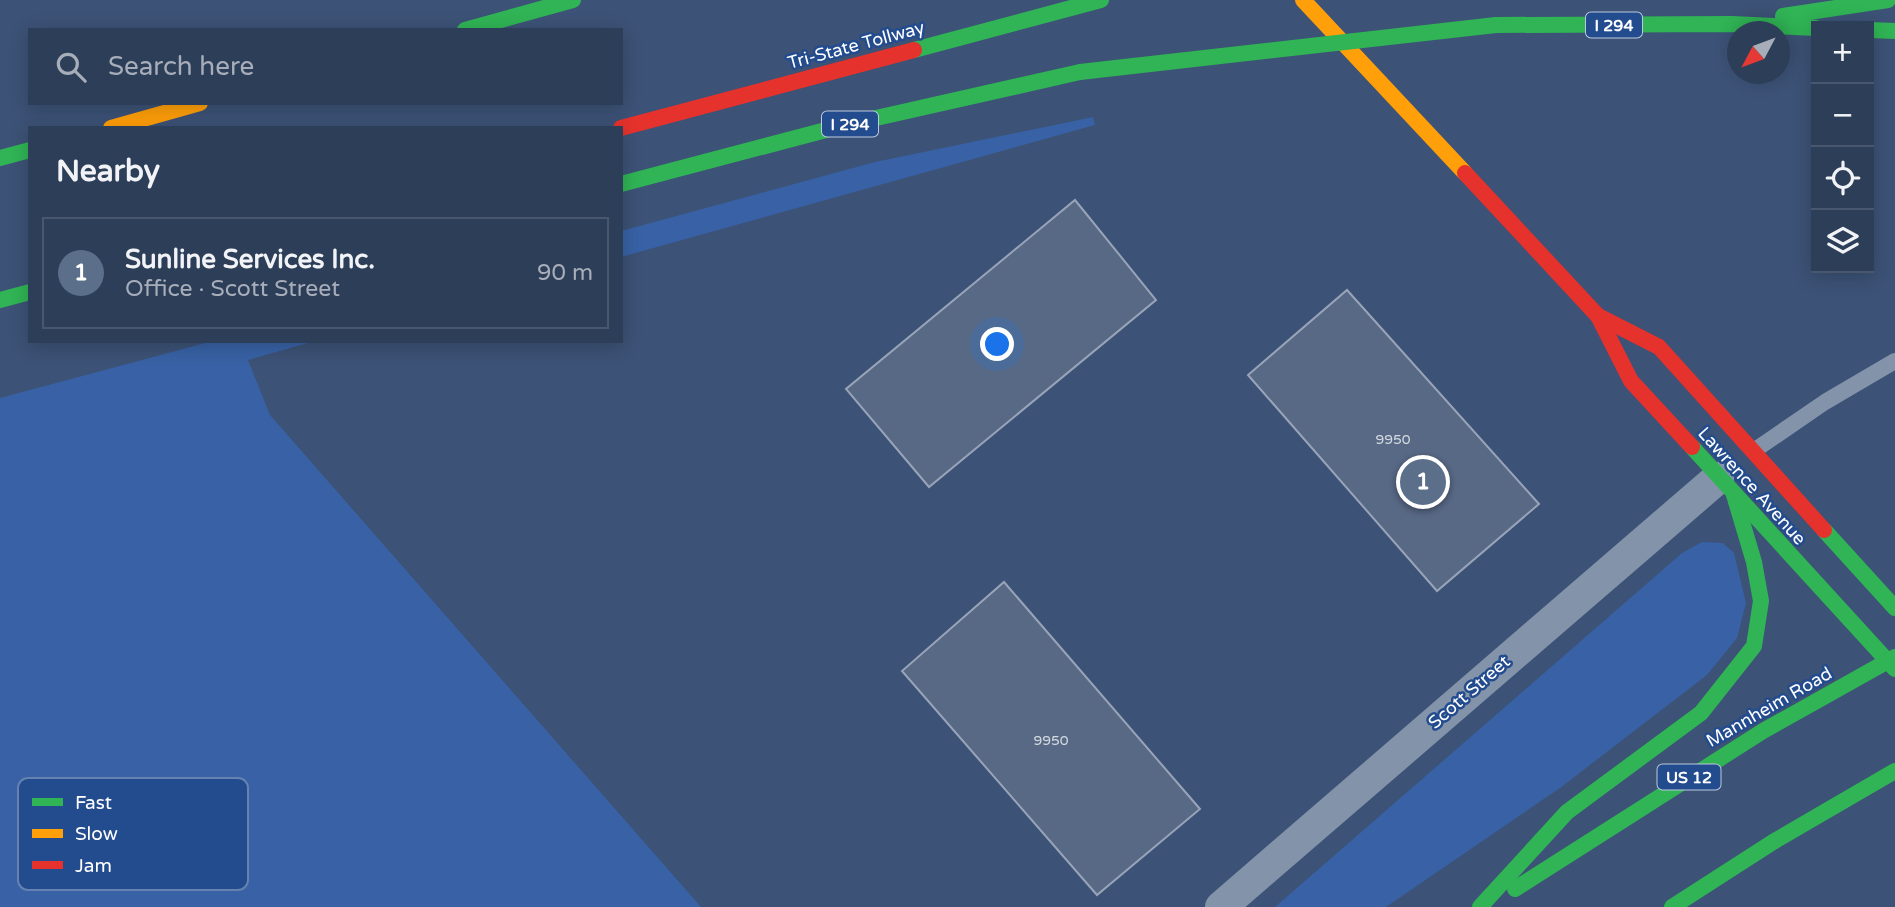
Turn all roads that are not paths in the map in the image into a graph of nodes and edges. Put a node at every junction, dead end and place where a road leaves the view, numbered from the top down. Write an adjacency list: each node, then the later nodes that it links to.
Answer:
1 (573, 0): 8 (main road)
2 (1101, 0): 14 (main road, Tri-State Tollway)
3 (1303, 0): 20 (main road, Lawrence Avenue)
4 (1888, 0): 5 (main road, I 294)
5 (1752, 21)
6 (1727, 24): 17 (main road, I 294, bridge)
7 (1790, 27): 9 (main road, I 294)
8 (473, 28)
9 (1811, 28)
10 (1874, 30): 11 (main road)
11 (1895, 31)
12 (193, 105): 13 (main road)
13 (118, 126)
14 (623, 127)
15 (28, 151): 16 (main road)
16 (0, 158)
17 (623, 183)
18 (28, 293): 19 (main road)
19 (0, 300)
20 (1598, 316): 22 (main road, Lawrence Avenue); 23 (main road, Lawrence Avenue)
21 (1895, 361): 22 (lane)
22 (1755, 450): 24 (main road, Lawrence Avenue)
23 (1726, 487): 25 (main road, Lawrence Avenue); 27 (street, Scott Street); 28 (main road)
24 (1895, 608)
25 (1892, 663): 29 (main road, Mannheim Road / US 12)
26 (1895, 771): 30 (main road)
27 (1221, 907)
28 (1479, 907)
29 (1488, 907)
30 (1672, 907)

